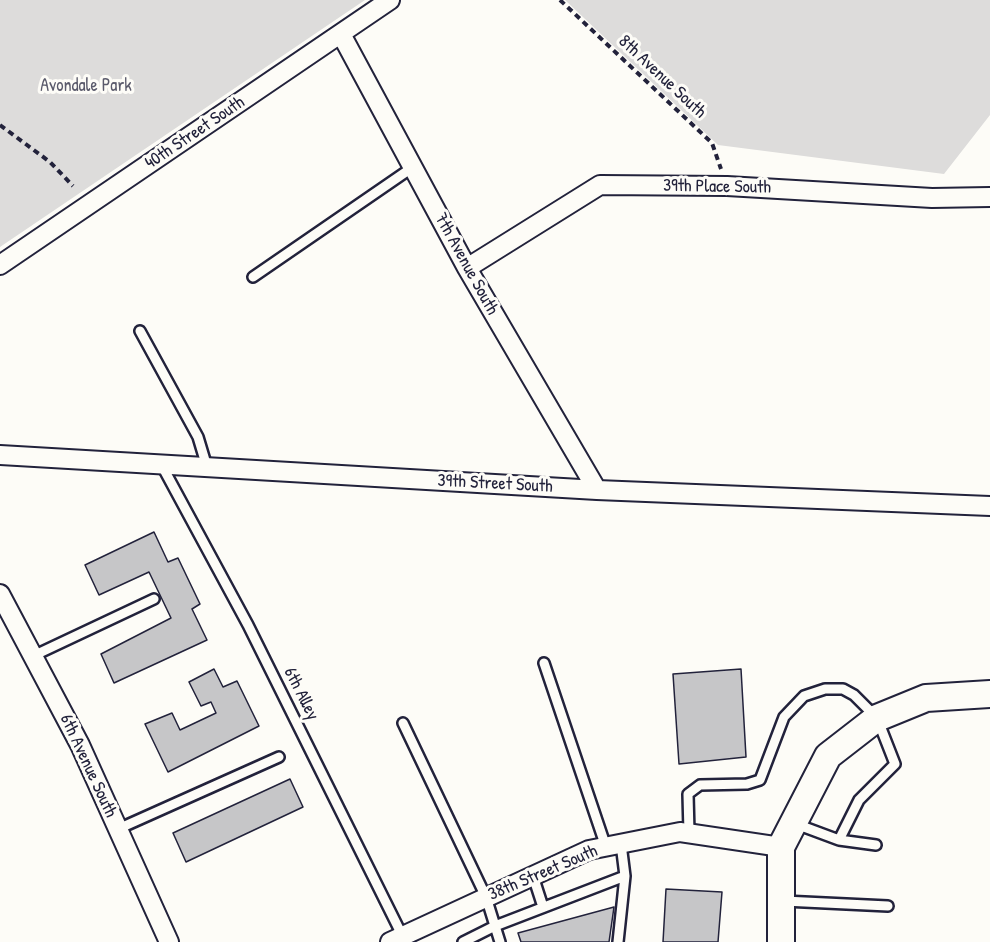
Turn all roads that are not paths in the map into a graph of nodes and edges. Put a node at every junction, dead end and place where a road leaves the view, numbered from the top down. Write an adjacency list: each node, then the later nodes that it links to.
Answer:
1 (390, 0): 2 (street, 40th Street South)
2 (341, 34): 3 (street, 7th Avenue South); 5 (street, 40th Street South)
3 (413, 167): 6 (street, 7th Avenue South); 7 (lane)
4 (990, 197): 6 (street, 39th Place South)
5 (0, 265)
6 (467, 267): 12 (street, 7th Avenue South)
7 (253, 277)
8 (140, 331): 11 (lane)
9 (0, 454): 10 (street, 39th Street South)
10 (161, 464): 11 (street, 39th Street South); 36 (lane, 6th Alley)
11 (207, 467): 12 (street, 39th Street South)
12 (597, 490): 13 (street, 39th Street South)
13 (990, 506)
14 (0, 594): 16 (street, 6th Avenue South)
15 (154, 599): 16 (lane)
16 (33, 656): 23 (street, 6th Avenue South)
17 (544, 663): 26 (lane)
18 (990, 694): 19 (street)
19 (877, 718): 22 (street); 24 (lane); 25 (lane)
20 (403, 723): 31 (lane)
21 (279, 757): 23 (lane)
22 (793, 823): 25 (lane); 28 (street)
23 (118, 829): 37 (street, 6th Avenue South)
24 (689, 833): 26 (street, 38th Street South); 28 (street, 38th Street South)
25 (838, 840): 27 (lane)
26 (614, 845): 29 (street, 38th Street South); 30 (lane)
27 (876, 845)
28 (782, 847): 32 (street)
29 (532, 876): 31 (street, 38th Street South); 34 (lane)
30 (626, 876): 34 (lane); 40 (lane)
31 (486, 897): 35 (lane); 36 (street, 38th Street South)
32 (782, 901): 33 (lane); 41 (street)
33 (888, 906)
34 (543, 907): 35 (lane)
35 (495, 926): 38 (lane); 39 (lane)
36 (407, 938)
37 (169, 942)
38 (463, 942)
39 (500, 942)
40 (618, 942)
41 (781, 942)

